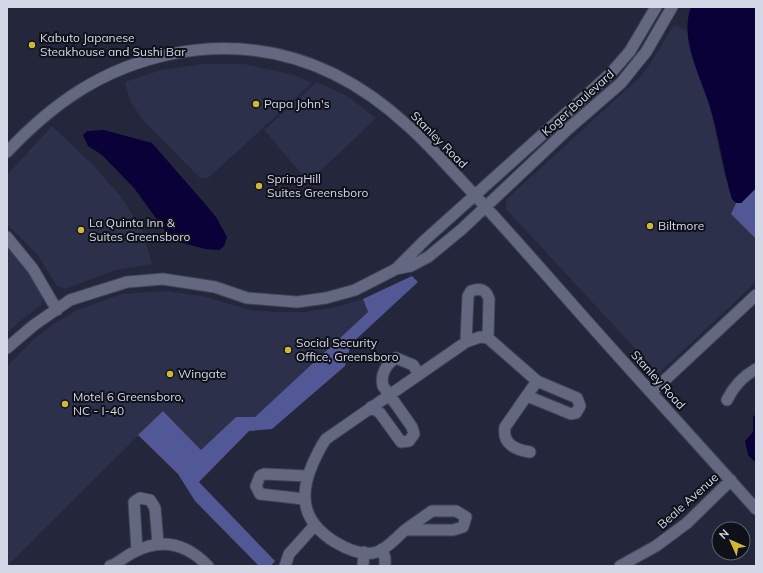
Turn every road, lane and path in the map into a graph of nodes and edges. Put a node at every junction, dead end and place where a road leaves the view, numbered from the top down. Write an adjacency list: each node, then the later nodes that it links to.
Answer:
1 (656, 7): 4 (street, Koger Boulevard)
2 (672, 7): 5 (street, Koger Boulevard)
3 (7, 152): 4 (street, Stanley Road)
4 (475, 195): 5 (street, Stanley Road); 7 (street, Koger Boulevard)
5 (487, 206): 7 (street, Koger Boulevard); 16 (street, Stanley Road)
6 (7, 237): 9 (street)
7 (396, 269): 9 (street)
8 (756, 295): 16 (street)
9 (57, 310): 12 (street)
10 (488, 338): 11 (street); 11 (street); 15 (street)
11 (466, 342): 14 (street)
12 (7, 348)
13 (756, 369): 19 (street)
14 (419, 374): 17 (street); 17 (street)
15 (537, 381): 18 (street); 18 (street)
16 (652, 392): 23 (street, Stanley Road)
17 (390, 394): 20 (street); 20 (street)
18 (526, 396): 21 (street)
19 (727, 400)
20 (371, 407): 22 (street)
21 (530, 452)
22 (307, 476): 24 (street); 24 (street)
23 (731, 480): 25 (street, Stanley Road); 37 (street, Beale Avenue)
24 (304, 499): 26 (street)
25 (756, 509)
26 (315, 525): 31 (street); 34 (street)
27 (405, 530): 27 (street); 29 (street)
28 (158, 543): 30 (street); 30 (street); 33 (street)
29 (382, 549): 31 (street); 36 (street)
30 (137, 550): 32 (street)
31 (364, 552): 35 (street)
32 (115, 565)
33 (208, 566)
34 (285, 566)
35 (363, 566)
36 (385, 566)
37 (620, 566)

